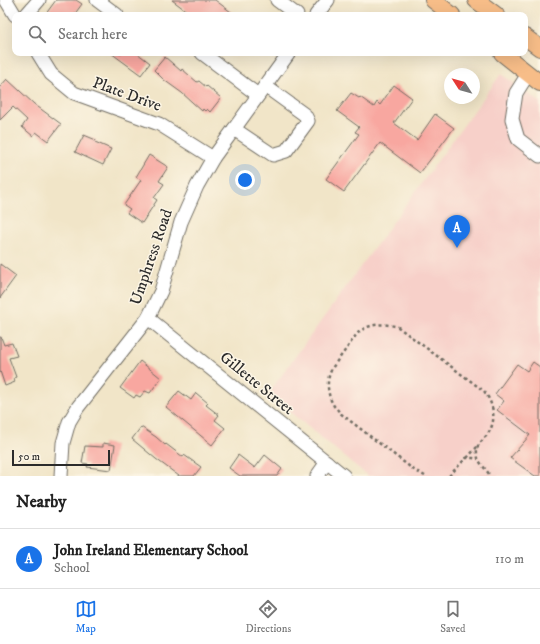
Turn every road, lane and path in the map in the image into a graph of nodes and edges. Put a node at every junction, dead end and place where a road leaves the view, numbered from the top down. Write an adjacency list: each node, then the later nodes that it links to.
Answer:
1 (6, 0): 8 (street)
2 (39, 0): 9 (street)
3 (97, 0): 10 (street)
4 (277, 0): 11 (street)
5 (328, 0): 12 (street)
6 (433, 0): 13 (main road)
7 (476, 0): 14 (main road)
8 (13, 12)
9 (29, 12)
10 (113, 12)
11 (293, 12)
12 (318, 12)
13 (448, 12)
14 (492, 12)
15 (528, 39): 16 (main road)
16 (540, 48)
17 (40, 56): 25 (street, Plate Drive)
18 (207, 56): 22 (street)
19 (287, 56): 22 (street, Umphress Road)
20 (506, 56): 21 (main road)
21 (534, 78): 24 (street)
22 (262, 91): 23 (street, Umphress Road); 23 (street)
23 (234, 129): 25 (street, Umphress Road)
24 (540, 156)
25 (213, 158): 26 (street, Umphress Road)
26 (148, 318): 30 (street, Gillette Street); 31 (street, Umphress Road)
27 (477, 447): 28 (path); 29 (path); 34 (path)
28 (466, 458): 29 (path); 35 (path)
29 (478, 459): 36 (path)
30 (327, 462): 32 (street); 33 (street, Gillette Street)
31 (60, 476)
32 (317, 476)
33 (344, 476)
34 (425, 476)
35 (448, 476)
36 (490, 476)

